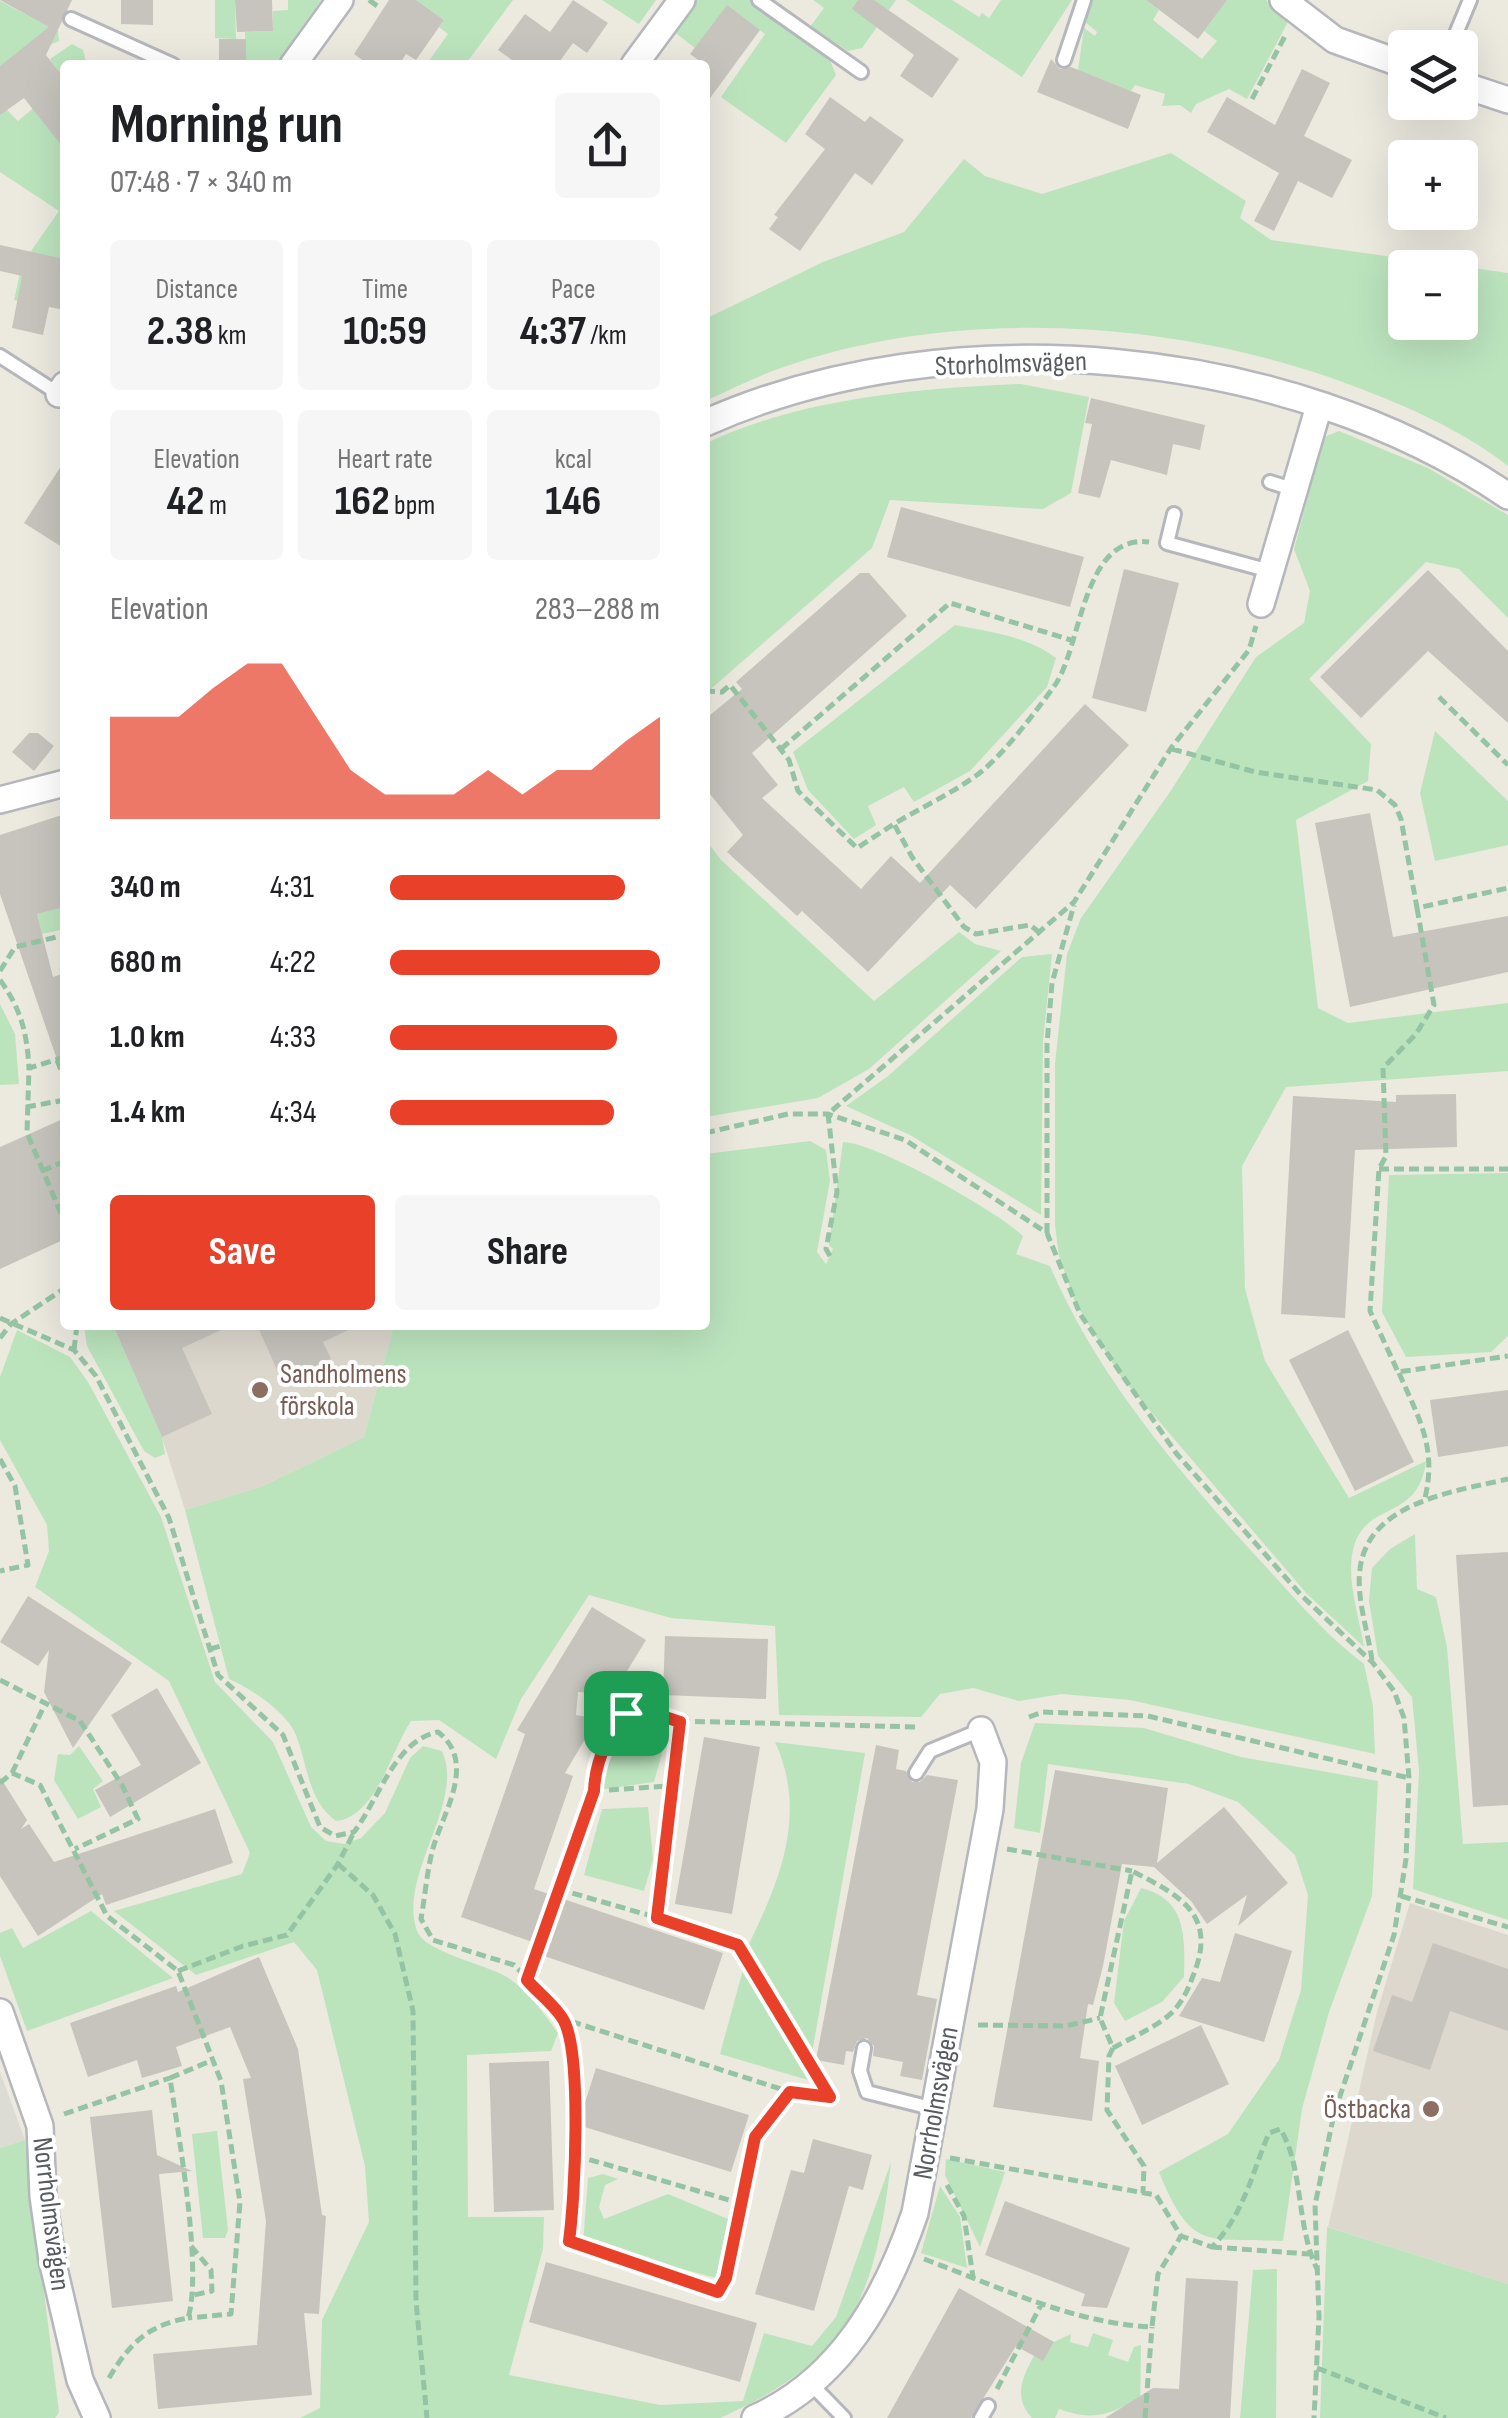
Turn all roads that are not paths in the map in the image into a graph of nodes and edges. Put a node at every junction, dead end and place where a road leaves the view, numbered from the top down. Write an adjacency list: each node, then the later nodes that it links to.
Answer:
1 (340, 0): 11 (street)
2 (682, 0): 12 (street)
3 (759, 0): 14 (lane)
4 (1084, 0): 13 (lane)
5 (1283, 0): 9 (street)
6 (1470, 0): 8 (lane)
7 (71, 19): 10 (lane)
8 (1458, 30)
9 (1388, 59)
10 (162, 60)
11 (298, 60)
12 (638, 60)
13 (1064, 60)
14 (862, 72)
15 (1478, 90): 16 (street)
16 (1508, 100)
17 (0, 356): 18 (lane)
18 (60, 388)
19 (1320, 406): 20 (street, Storholmsvägen); 21 (street, Storholmsvägen); 23 (street)
20 (710, 421)
21 (1508, 496)
22 (1174, 514): 23 (lane)
23 (1270, 571): 24 (street)
24 (1262, 604)
25 (60, 784): 26 (street)
26 (0, 800)
27 (981, 1730): 28 (lane); 31 (street, Norrholmsvägen)
28 (916, 1773)
29 (0, 2012): 33 (street, Norrholmsvägen)
30 (864, 2048): 31 (lane)
31 (934, 2110): 32 (street, Norrholmsvägen)
32 (810, 2383): 34 (street, Norrholmsvägen); 35 (lane)
33 (97, 2418)
34 (754, 2418)
35 (844, 2418)

